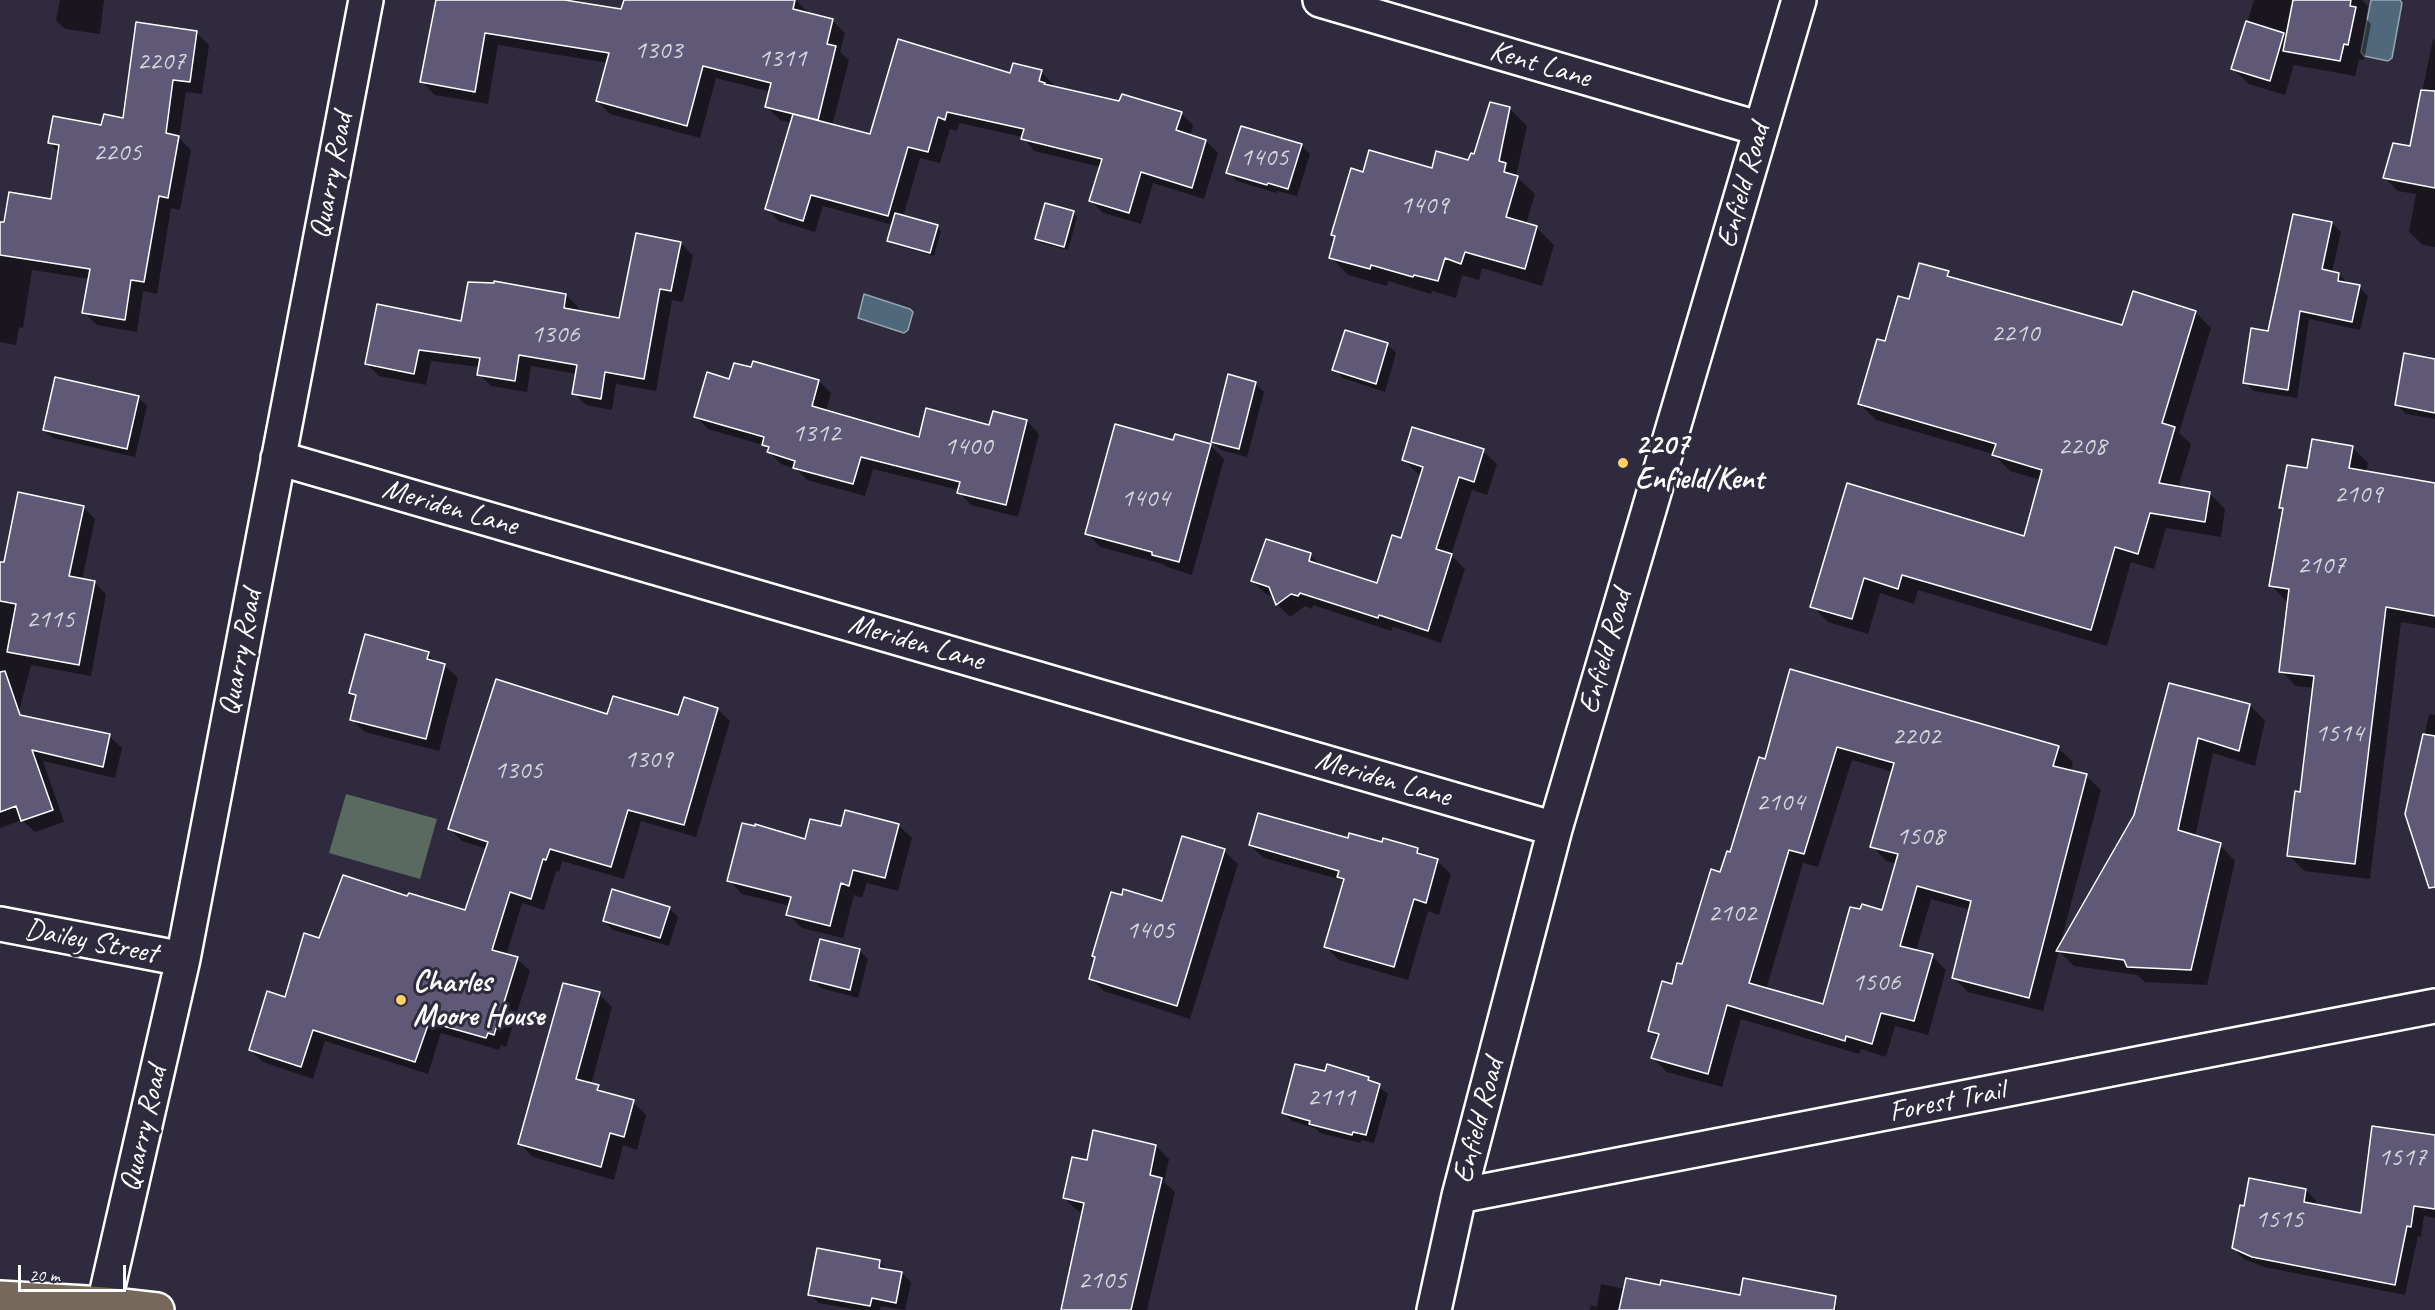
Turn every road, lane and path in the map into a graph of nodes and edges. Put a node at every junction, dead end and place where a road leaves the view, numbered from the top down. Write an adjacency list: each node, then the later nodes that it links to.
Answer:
1 (366, 0): 5 (street, Quarry Road)
2 (1320, 0): 4 (street, Kent Lane)
3 (1798, 0): 4 (street, Enfield Road)
4 (1761, 129): 6 (street, Enfield Road)
5 (278, 458): 6 (street, Meriden Lane); 8 (street, Quarry Road)
6 (1555, 829): 10 (street, Enfield Road)
7 (0, 924): 8 (street, Dailey Street)
8 (183, 959): 12 (street, Quarry Road)
9 (2435, 1006): 10 (street, Forest Trail)
10 (1459, 1196): 14 (street, Enfield Road)
11 (0, 1298): 12 (main road)
12 (104, 1304): 13 (main road)
13 (157, 1310)
14 (1434, 1310)

